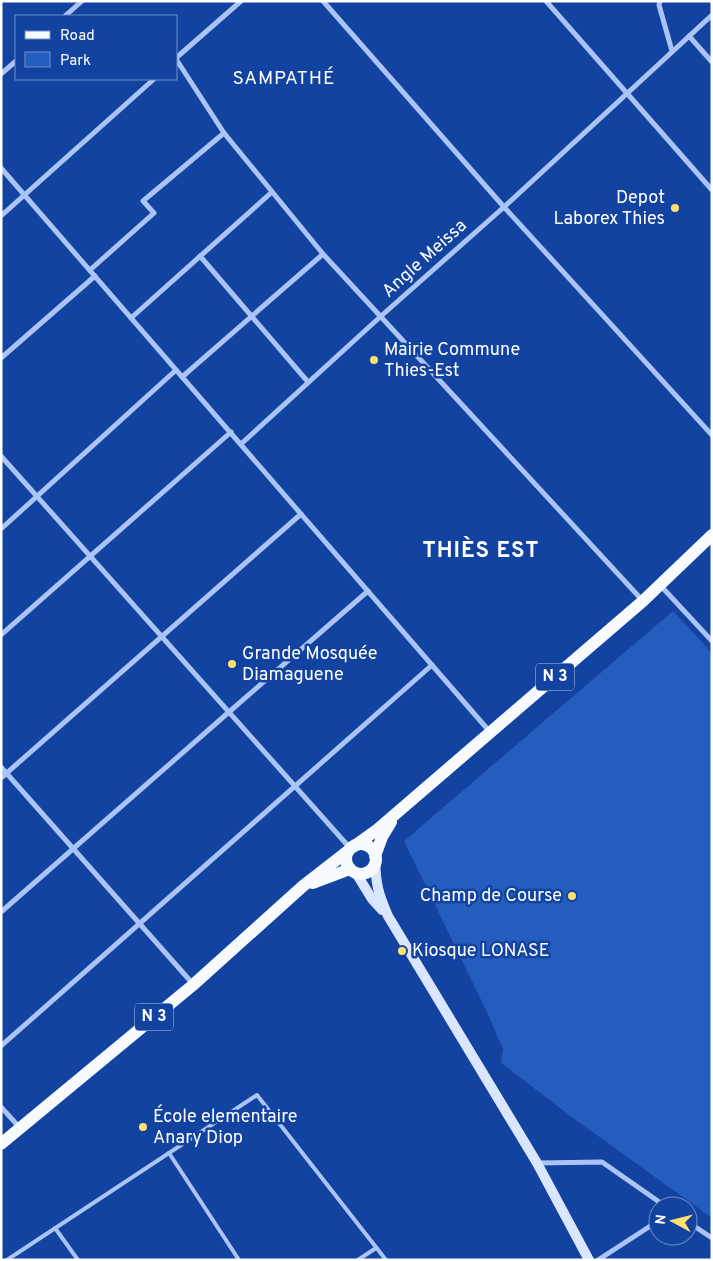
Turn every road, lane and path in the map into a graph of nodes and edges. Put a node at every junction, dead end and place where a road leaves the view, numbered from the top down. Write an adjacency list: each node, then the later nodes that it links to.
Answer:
1 (82, 1): 6 (street)
2 (242, 1): 10 (street)
3 (322, 1): 22 (street)
4 (546, 1): 16 (street)
5 (660, 1): 9 (street)
6 (66, 15)
7 (712, 15): 8 (street, Angle Meissa)
8 (689, 36): 9 (street, Angle Meissa); 13 (street)
9 (672, 52): 16 (street, Angle Meissa)
10 (178, 57)
11 (15, 62): 14 (street)
12 (178, 62): 17 (street)
13 (712, 62)
14 (1, 74)
15 (153, 80): 21 (street)
16 (627, 94): 19 (street); 22 (street, Angle Meissa)
17 (224, 133): 20 (street); 26 (street)
18 (1, 168): 21 (street)
19 (712, 190)
20 (272, 192): 24 (street); 25 (street)
21 (25, 196): 23 (street); 26 (street)
22 (504, 207): 29 (street, Angle Meissa); 36 (street)
23 (1, 216)
24 (323, 254): 28 (street); 29 (street)
25 (200, 256): 28 (street); 30 (street)
26 (90, 270): 27 (street)
27 (95, 276): 30 (street); 31 (street)
28 (251, 317): 33 (street); 34 (street)
29 (380, 317): 34 (street, Angle Meissa); 46 (street)
30 (131, 318): 32 (street)
31 (1, 358)
32 (176, 370): 33 (street); 39 (street)
33 (182, 377): 35 (street)
34 (308, 382): 37 (street, Angle Meissa)
35 (231, 432): 37 (street); 43 (street)
36 (712, 435)
37 (241, 444): 40 (street)
38 (1, 456): 39 (street)
39 (37, 496): 41 (street); 43 (street)
40 (301, 514): 45 (street); 48 (street)
41 (1, 529)
42 (712, 535): 44 (main road, N 3)
43 (90, 556): 47 (street); 48 (street)
44 (660, 585): 46 (main road, N 3); 49 (street)
45 (368, 591): 50 (street); 51 (street)
46 (643, 601): 52 (main road, N 3)
47 (1, 635)
48 (162, 636): 51 (street); 54 (street)
49 (712, 641)
50 (432, 665): 52 (street); 56 (street)
51 (229, 712): 56 (street); 58 (street)
52 (491, 733): 57 (main road, N 3)
53 (1, 767): 54 (street)
54 (6, 773): 55 (street); 58 (street)
55 (1, 778)
56 (295, 786): 59 (street); 65 (street)
57 (394, 815): 59 (main road, N 3); 60 (main road, N 3)
58 (73, 848): 63 (street); 65 (street)
59 (350, 849): 60 (main road); 61 (main road); 62 (main road, N 3)
60 (375, 858): 61 (main road); 64 (main road)
61 (353, 871): 62 (main road, N 3); 64 (main road)
62 (303, 886): 66 (main road, N 3)
63 (1, 912)
64 (388, 916): 72 (main road)
65 (140, 924): 66 (street); 67 (street)
66 (193, 985): 69 (main road, N 3)
67 (1, 1046)
68 (1, 1108): 69 (street)
69 (20, 1129): 70 (main road, N 3)
70 (1, 1144)
71 (169, 1153): 74 (lane); 78 (lane); 81 (lane)
72 (537, 1163): 73 (street); 84 (main road)
73 (651, 1196)
74 (56, 1228): 79 (lane); 80 (lane)
75 (648, 1228): 85 (street)
76 (698, 1229): 77 (street)
77 (712, 1238)
78 (376, 1248): 82 (lane); 83 (lane)
79 (6, 1260)
80 (78, 1260)
81 (239, 1260)
82 (358, 1260)
83 (386, 1260)
84 (589, 1260)
85 (598, 1260)

